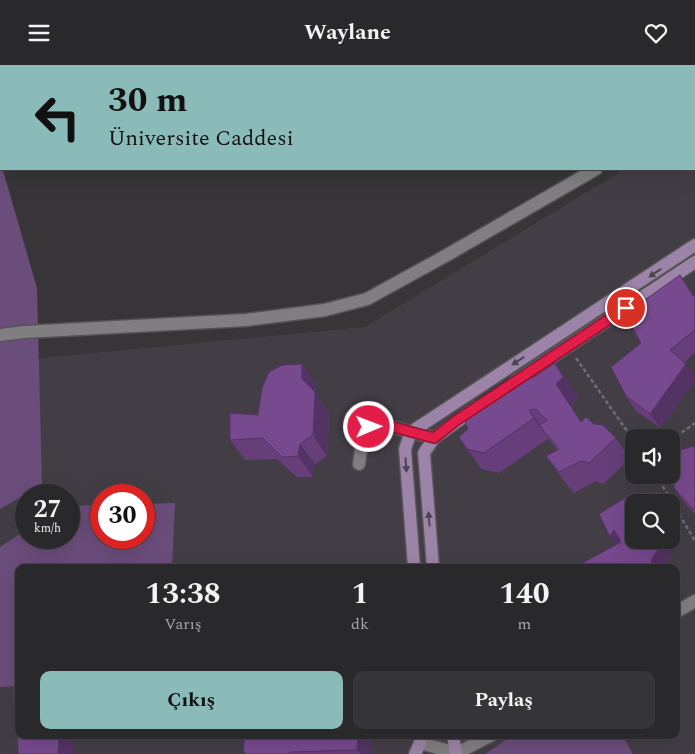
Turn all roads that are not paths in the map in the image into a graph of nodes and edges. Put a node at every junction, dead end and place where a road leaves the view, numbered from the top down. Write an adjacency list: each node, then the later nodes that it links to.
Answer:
1 (594, 170): 4 (street)
2 (695, 245): 7 (main road, one-way to 7)
3 (695, 262): 5 (main road)
4 (0, 335)
5 (503, 390)
6 (488, 400): 8 (main road)
7 (411, 432): 8 (street); 9 (street); 10 (main road, one-way to 10)
8 (434, 438): 11 (main road, one-way to 8)
9 (359, 464)
10 (414, 564)
11 (434, 564)
12 (695, 601): 13 (street)
13 (680, 610)
14 (455, 739): 17 (main road)
15 (485, 739): 17 (street)
16 (419, 744): 17 (street)
17 (457, 754)

